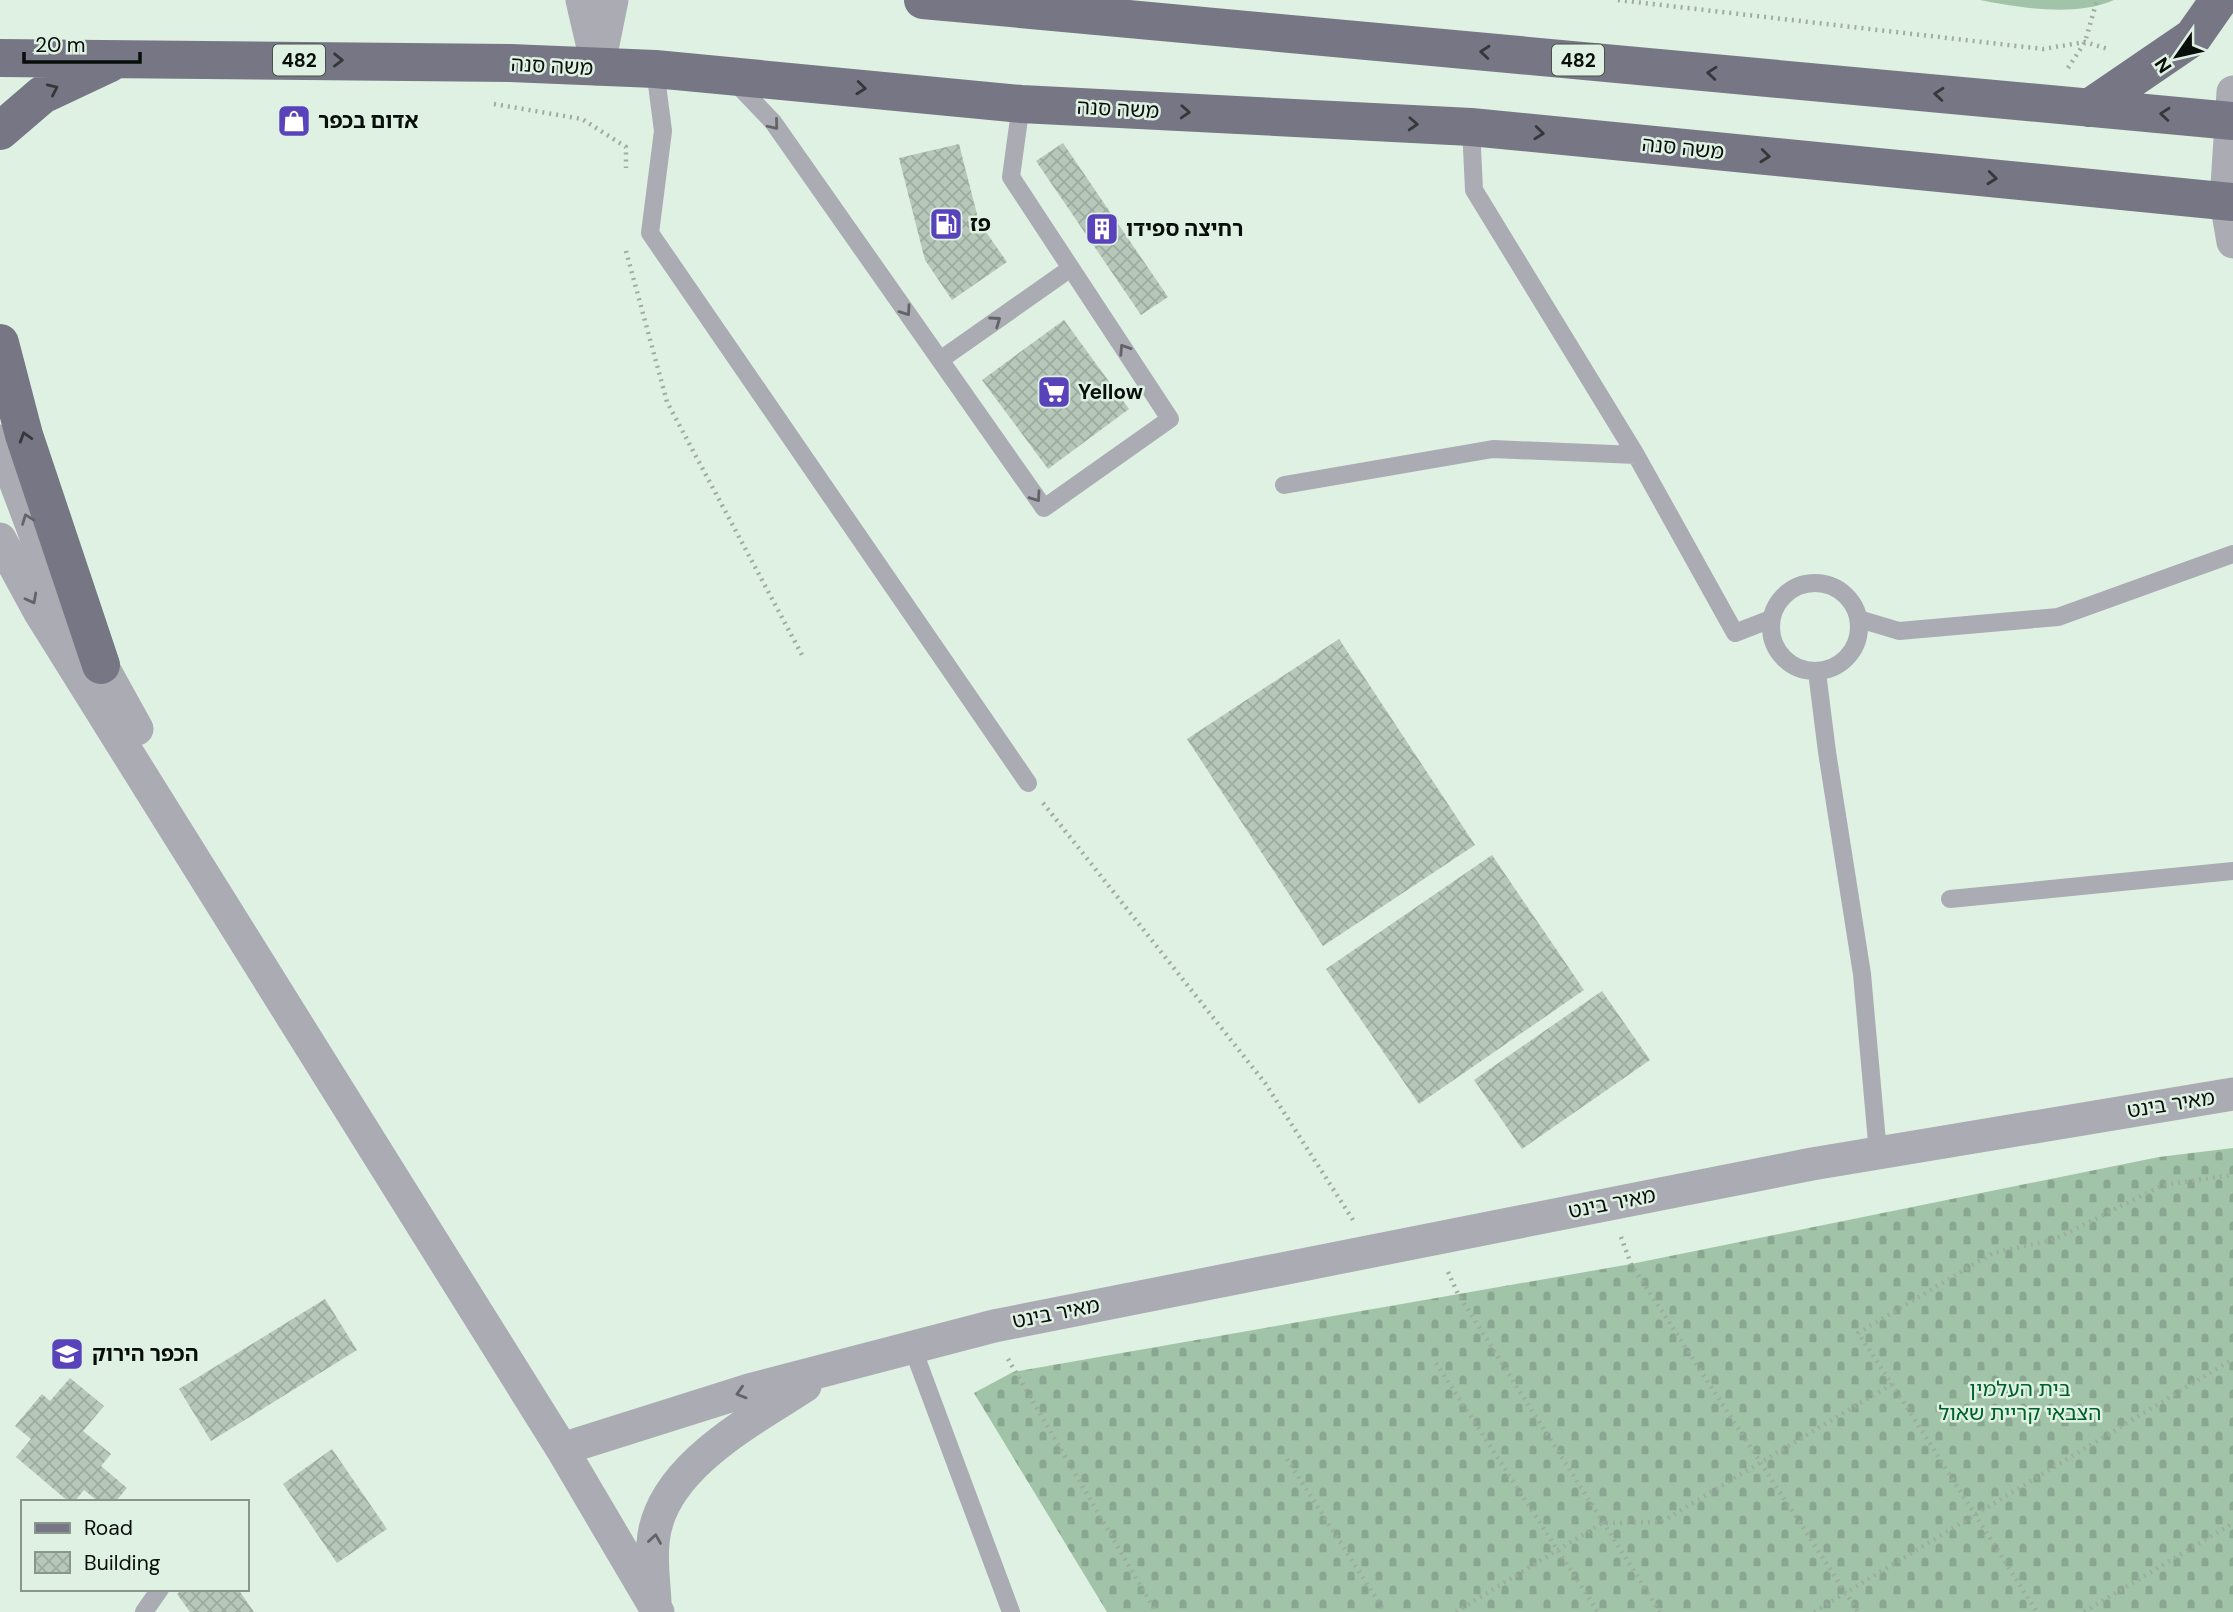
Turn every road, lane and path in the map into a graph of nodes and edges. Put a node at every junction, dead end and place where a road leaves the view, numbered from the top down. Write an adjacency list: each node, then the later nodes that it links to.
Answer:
1 (582, 0): 10 (street)
2 (612, 0): 10 (street)
3 (923, 0): 14 (main road, 482, one-way to 3)
4 (1618, 0): 7 (path)
5 (2097, 0): 7 (path)
6 (2219, 0): 15 (main road)
7 (2084, 42): 14 (path)
8 (124, 57): 9 (main road, משה סנה / 482); 10 (main road, משה סנה / 482, one-way to 10); 19 (main road, one-way to 8)
9 (0, 58)
10 (598, 69): 11 (main road, משה סנה / 482)
11 (656, 69): 12 (main road, משה סנה / 482); 37 (lane)
12 (728, 75): 13 (main road, משה סנה / 482, one-way to 13); 26 (lane, one-way to 26)
13 (1021, 104): 18 (main road, משה סנה / 482, one-way to 18); 24 (lane)
14 (2044, 104): 15 (main road, 482)
15 (2089, 108): 16 (main road, 482, one-way to 15)
16 (2232, 112): 21 (street)
17 (582, 119): 20 (path)
18 (1471, 127): 21 (main road, משה סנה / 482, one-way to 21); 28 (lane)
19 (0, 131)
20 (626, 175)
21 (2230, 202): 22 (street)
22 (2233, 242)
23 (626, 245): 34 (path)
24 (1071, 268): 26 (lane, one-way to 24); 26 (lane, one-way to 24)
25 (0, 343): 35 (main road, one-way to 25)
26 (940, 360)
27 (0, 441): 35 (street, one-way to 27)
28 (1636, 455): 29 (lane); 32 (lane)
29 (1284, 485)
30 (0, 539): 40 (street, one-way to 40)
31 (2233, 554): 33 (lane)
32 (1771, 618): 33 (lane); 36 (lane)
33 (1859, 619): 36 (lane)
34 (802, 655)
35 (101, 665): 40 (street)
36 (1817, 673): 42 (lane)
37 (1028, 783): 46 (path)
38 (2233, 871): 39 (lane)
39 (1950, 900)
40 (261, 971): 53 (street)
41 (2233, 1094): 42 (street, מאיר בינט)
42 (1878, 1153): 44 (street, מאיר בינט)
43 (2233, 1175): 52 (path)
44 (1609, 1204): 45 (street, מאיר בינט); 55 (path)
45 (1433, 1239): 46 (street, מאיר בינט); 57 (path)
46 (1373, 1251): 47 (street, מאיר בינט)
47 (994, 1326): 48 (street, מאיר בינט); 65 (path)
48 (913, 1349): 51 (street, מאיר בינט); 64 (lane)
49 (2233, 1359): 56 (path)
50 (1436, 1363): 59 (path)
51 (831, 1370): 53 (street, מאיר בינט, one-way to 53); 62 (street, one-way to 51)
52 (1892, 1384): 55 (path); 56 (path)
53 (562, 1449): 62 (street)
54 (1287, 1459): 66 (path)
55 (1760, 1463): 57 (path); 61 (path)
56 (1975, 1515): 61 (path); 72 (path)
57 (1602, 1523): 59 (path); 69 (path)
58 (2233, 1523): 73 (path)
59 (1557, 1549): 67 (path); 68 (path)
60 (159, 1591): 63 (lane)
61 (1846, 1592): 70 (path); 71 (path)
62 (656, 1609)
63 (144, 1612)
64 (1011, 1612)
65 (1156, 1612)
66 (1385, 1612)
67 (1456, 1612)
68 (1598, 1612)
69 (1660, 1612)
70 (1814, 1612)
71 (1858, 1612)
72 (2037, 1612)
73 (2084, 1612)

